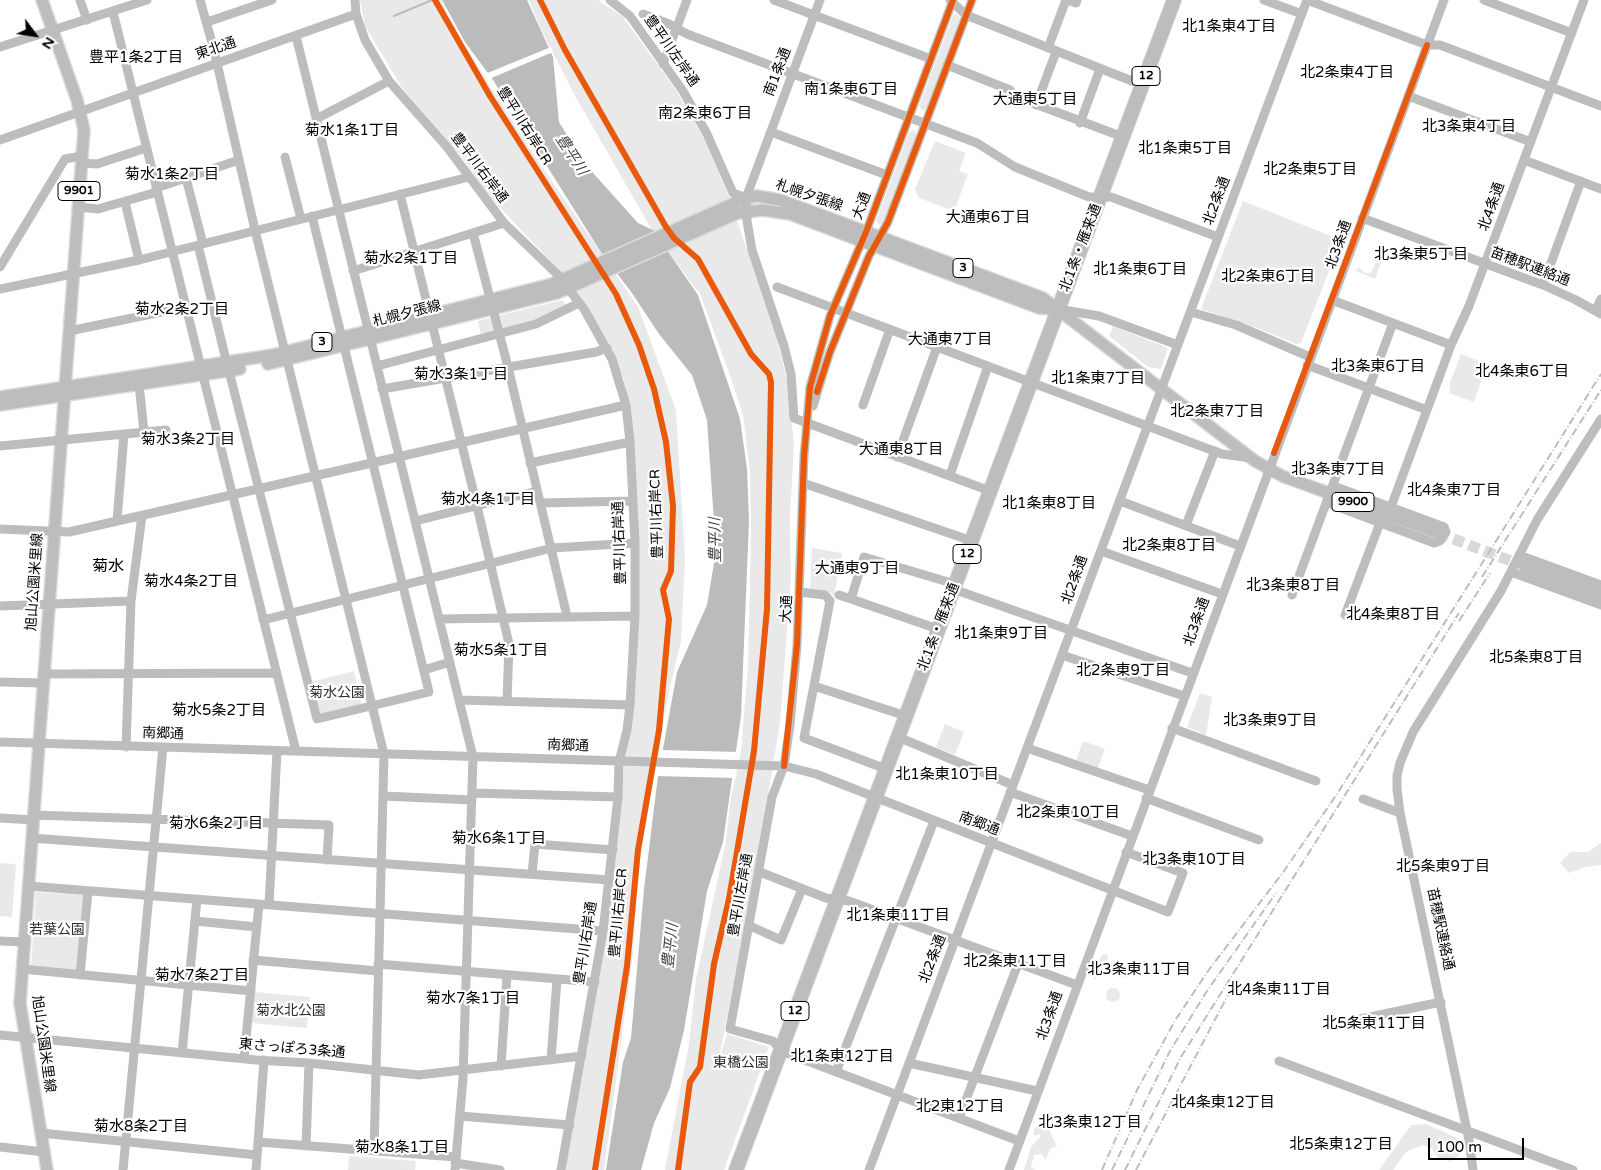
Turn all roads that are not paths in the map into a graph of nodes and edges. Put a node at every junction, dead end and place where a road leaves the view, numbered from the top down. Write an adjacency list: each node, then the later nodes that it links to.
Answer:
1 (42, 0): 30 (main road, 旭山公園米里線 / 9901)
2 (80, 0): 27 (street)
3 (147, 0): 21 (street)
4 (200, 0): 28 (street)
5 (272, 0): 28 (street)
6 (355, 0): 22 (street, 豊平川右岸通)
7 (610, 0): 38 (street, 豊平川左岸通)
8 (687, 0): 29 (street)
9 (774, 0): 25 (street)
10 (820, 0): 25 (street, 南1条通)
11 (952, 0): 26 (street); 36 (street, 大通)
12 (972, 0): 26 (street, 大通)
13 (1067, 0): 14 (street); 35 (street)
14 (1077, 0)
15 (1174, 0): 43 (highway, 北1条・雁来通 / 12)
16 (1264, 0): 24 (street)
17 (1307, 0): 24 (street, 北2条通); 33 (street)
18 (1444, 0): 33 (street, 北3条通)
19 (1484, 0): 31 (street)
20 (1584, 0): 31 (street, 北4条通)
21 (113, 12): 27 (street); 45 (street)
22 (356, 14): 32 (street, 東北通); 42 (street, 豊平川右岸通)
23 (642, 14): 29 (street)
24 (1302, 14): 84 (street, 北2条通)
25 (814, 15): 36 (street); 41 (street, 南1条通)
26 (966, 15): 35 (street); 39 (street, 大通)
27 (87, 20): 30 (street)
28 (207, 22): 37 (street)
29 (677, 28): 38 (street); 41 (street)
30 (53, 30): 34 (street); 49 (main road, 旭山公園米里線 / 9901)
31 (1572, 33): 44 (street, 北4条通)
32 (296, 36): 37 (street, 東北通); 51 (street)
33 (1427, 45): 44 (street); 46 (street, 北3条通)
34 (0, 47)
35 (1052, 50): 40 (street); 47 (street)
36 (931, 59): 50 (street, 大通)
37 (216, 63): 45 (street, 東北通); 61 (street)
38 (663, 64): 71 (street, 豊平川左岸通)
39 (947, 65): 47 (street); 53 (street, 大通)
40 (1100, 69): 43 (street); 52 (street)
41 (792, 74): 50 (street); 54 (street, 南1条通)
42 (389, 81): 51 (street); 64 (street, 豊平川右岸通)
43 (1142, 85): 55 (highway, 北1条・雁来通 / 12)
44 (1552, 87): 48 (street); 57 (street, 北4条通)
45 (132, 92): 49 (street, 東北通); 58 (street)
46 (1408, 96): 57 (street); 78 (street, 北3条通)
47 (1036, 105): 52 (street)
48 (1601, 106)
49 (80, 110): 56 (street, 東北通); 60 (main road, 旭山公園米里線 / 9901)
50 (909, 117): 53 (street); 63 (street, 大通)
51 (316, 119): 74 (street)
52 (1080, 122): 55 (street)
53 (926, 123): 70 (street); 85 (street, 大通)
54 (770, 132): 63 (street); 71 (street, 南1条通)
55 (1123, 137): 70 (highway, 北1条・雁来通 / 12)
56 (0, 140)
57 (1531, 142): 62 (street, 北4条通)
58 (146, 148): 60 (street); 68 (street)
59 (286, 157): 79 (street)
60 (82, 160): 73 (main road, 旭山公園米里線 / 9901); 91 (street)
61 (239, 160): 65 (street); 81 (street)
62 (1524, 160): 66 (street); 90 (street, 北4条通)
63 (887, 175): 83 (street, 大通)
64 (468, 177): 69 (street); 80 (street, 豊平川右岸通)
65 (186, 178): 68 (street); 86 (street)
66 (1582, 181): 67 (street); 95 (street)
67 (1601, 189)
68 (156, 190): 72 (street); 87 (street)
69 (400, 194): 74 (street); 88 (street)
70 (1100, 197): 84 (street); 104 (highway, 北1条・雁来通 / 12)
71 (746, 198): 75 (main road, 札幌夕張線 / 3); 76 (street, 南1条通); 83 (main road, 札幌夕張線 / 3)
72 (125, 202): 73 (street); 89 (street)
73 (78, 207): 93 (main road, 旭山公園米里線 / 9901)
74 (338, 210): 77 (street); 92 (street)
75 (731, 211): 76 (main road, 札幌夕張線 / 3); 94 (main road, 札幌夕張線 / 3)
76 (746, 212): 83 (main road, 札幌夕張線 / 3); 140 (street)
77 (312, 216): 79 (street); 114 (street)
78 (1362, 218): 90 (street, 苗穂駅連絡通); 99 (street, 北3条通)
79 (301, 219): 81 (street)
80 (504, 223): 82 (street); 94 (street, 豊平川右岸通)
81 (255, 230): 86 (street); 120 (street)
82 (472, 234): 88 (street); 101 (street)
83 (864, 237): 85 (main road, 札幌夕張線 / 3); 103 (street, 大通)
84 (1218, 237): 105 (street, 北2条通)
85 (877, 241): 104 (main road, 札幌夕張線 / 3); 107 (street, 大通)
86 (200, 245): 87 (street); 124 (street)
87 (172, 252): 89 (street); 102 (street)
88 (414, 252): 92 (street); 108 (street)
89 (139, 260): 93 (street)
90 (1486, 264): 95 (street, 苗穂駅連絡通); 115 (street, 北4条通)
91 (0, 267)
92 (353, 270): 112 (street)
93 (73, 275): 97 (street); 111 (main road, 旭山公園米里線 / 9901)
94 (564, 285): 100 (street, 豊平川右岸通); 101 (main road, 札幌夕張線 / 3)
95 (1542, 286): 106 (street, 苗穂駅連絡通)
96 (777, 287): 103 (street)
97 (0, 289)
98 (1601, 299): 106 (street)
99 (1332, 300): 109 (street); 121 (street, 北3条通)
100 (579, 304): 113 (street); 118 (street, 豊平川右岸通)
101 (490, 305): 108 (main road, 札幌夕張線 / 3); 113 (street)
102 (186, 307): 111 (street); 126 (street)
103 (834, 308): 107 (street); 140 (street, 大通)
104 (1058, 309): 116 (street); 128 (highway, 北1条・雁来通 / 12); 132 (main road, 9900)
105 (1191, 312): 116 (street, 北2条通); 121 (street)
106 (1598, 312)
107 (846, 313): 110 (street); 140 (street, 大通)
108 (430, 320): 112 (main road, 札幌夕張線 / 3); 119 (street)
109 (1393, 323): 115 (street); 130 (street)
110 (890, 329): 117 (street); 137 (street)
111 (69, 331): 133 (main road, 旭山公園米里線 / 9901)
112 (369, 335): 114 (main road, 札幌夕張線 / 3); 122 (street)
113 (500, 335): 119 (street); 125 (street)
114 (343, 341): 120 (main road, 札幌夕張線 / 3); 154 (street)
115 (1451, 344): 138 (street, 北4条通)
116 (1178, 345): 132 (street, 北2条通)
117 (937, 347): 123 (street); 152 (street)
118 (607, 348): 125 (street); 136 (street, 豊平川右岸通)
119 (438, 350): 122 (street); 127 (street)
120 (286, 355): 124 (main road, 札幌夕張線 / 3); 157 (street)
121 (1309, 361): 130 (street); 156 (street, 北3条通)
122 (377, 366): 131 (street)
123 (988, 366): 128 (street); 158 (street)
124 (228, 367): 126 (main road, 札幌夕張線 / 3); 160 (street)
125 (508, 367): 127 (street); 142 (street)
126 (201, 370): 129 (main road, 札幌夕張線 / 3); 133 (main road, 札幌夕張線 / 3); 163 (street)
127 (444, 378): 131 (street); 147 (street)
128 (1031, 382): 141 (street); 162 (highway, 北1条・雁来通 / 12)
129 (139, 384): 133 (main road, 札幌夕張線 / 3); 144 (street)
130 (1369, 388): 138 (street); 164 (street)
131 (382, 389): 151 (street)
132 (1162, 389): 141 (street, 北2条通); 153 (main road, 9900)
133 (65, 392): 134 (main road, 札幌夕張線 / 3); 135 (main road, 札幌夕張線 / 3); 146 (main road, 旭山公園米里線 / 9901)
134 (0, 397)
135 (0, 405)
136 (626, 405): 142 (street); 148 (street, 豊平川右岸通)
137 (863, 405)
138 (1427, 410): 169 (street, 北4条通)
139 (1601, 419): 183 (street)
140 (807, 423): 152 (street); 159 (street, 大通)
141 (1148, 426): 150 (street); 166 (street, 北2条通)
142 (522, 428): 147 (street); 155 (street)
143 (166, 430): 144 (street)
144 (144, 432): 145 (street)
145 (124, 434): 146 (street); 171 (street)
146 (60, 441): 149 (street); 176 (main road, 旭山公園米里線 / 9901)
147 (462, 442): 151 (street); 168 (street)
148 (630, 442): 155 (street); 165 (street, 豊平川右岸通)
149 (0, 446)
150 (1215, 451): 153 (street); 174 (street)
151 (399, 455): 154 (street); 172 (street)
152 (897, 457): 158 (street)
153 (1251, 458): 156 (main road, 9900)
154 (372, 461): 157 (street); 188 (street)
155 (530, 463): 161 (street)
156 (1268, 469): 164 (main road, 9900); 180 (street, 北3条通)
157 (315, 474): 160 (street); 196 (street)
158 (950, 475): 162 (street)
159 (803, 483): 178 (street); 191 (street, 大通)
160 (258, 488): 163 (street); 202 (street)
161 (537, 491): 167 (street); 168 (street)
162 (990, 491): 178 (highway, 北1条・雁来通 / 12)
163 (232, 494): 170 (street); 208 (street)
164 (1329, 494): 169 (street); 173 (street); 177 (main road, 9900); 194 (street)
165 (632, 501): 167 (street); 179 (street, 豊平川右岸通)
166 (1120, 501): 174 (street); 182 (street, 北2条通)
167 (541, 503): 181 (street)
168 (477, 506): 172 (street); 184 (street)
169 (1390, 507): 173 (street)
170 (142, 515): 171 (street); 198 (street)
171 (117, 521): 176 (street)
172 (415, 521): 187 (street)
173 (1380, 523): 203 (street)
174 (1186, 525): 180 (street)
175 (0, 529): 176 (street)
176 (53, 533): 199 (main road, 旭山公園米里線 / 9901)
177 (1438, 533)
178 (972, 541): 190 (highway, 北1条・雁来通 / 12)
179 (634, 543): 181 (street); 205 (street, 豊平川右岸通)
180 (1240, 546): 192 (street, 北3条通)
181 (552, 548): 184 (street); 204 (street)
182 (1101, 551): 192 (street); 210 (street, 北2条通)
183 (1519, 555): 186 (street, 苗穂駅連絡通); 189 (street)
184 (491, 563): 187 (street); 206 (street)
185 (1524, 566): 195 (main road)
186 (1511, 572): 201 (street); 248 (street, 苗穂駅連絡通)
187 (428, 578): 188 (street); 207 (street)
188 (403, 585): 196 (street); 213 (street)
189 (1601, 585)
190 (954, 587): 197 (street); 209 (highway, 北1条・雁来通 / 12); 210 (street)
191 (800, 592): 219 (street); 238 (street, 大通)
192 (1222, 594): 215 (street, 北3条通)
193 (840, 595): 197 (street)
194 (1292, 595)
195 (1601, 595)
196 (346, 598): 202 (street); 224 (street)
197 (852, 599): 209 (street)
198 (131, 601): 199 (street); 216 (street)
199 (48, 604): 200 (street); 217 (main road, 旭山公園米里線 / 9901)
200 (0, 606)
201 (1601, 606)
202 (291, 613): 208 (street); 224 (street)
203 (1346, 615)
204 (567, 616): 205 (street); 206 (street)
205 (635, 616): 223 (street, 豊平川右岸通)
206 (503, 617): 207 (street); 222 (street)
207 (440, 619): 212 (street)
208 (263, 620): 214 (street)
209 (938, 629): 225 (highway, 北1条・雁来通 / 12)
210 (1071, 630): 211 (street, 北2条通); 215 (street)
211 (1062, 655): 220 (street); 232 (street, 北2条通)
212 (450, 662): 213 (street); 221 (street)
213 (424, 670): 224 (street)
214 (276, 673): 216 (street); 234 (street)
215 (1192, 673): 220 (street, 北3条通)
216 (128, 674): 217 (street); 230 (street)
217 (43, 678): 218 (street); 229 (main road, 旭山公園米里線 / 9901)
218 (0, 682)
219 (814, 686): 225 (street); 239 (street)
220 (1184, 696): 226 (street, 北3条通)
221 (460, 700): 222 (street); 236 (street)
222 (508, 701): 223 (street)
223 (630, 705): 237 (street, 豊平川右岸通)
224 (373, 707): 235 (street)
225 (906, 716): 227 (highway, 北1条・雁来通 / 12)
226 (1172, 728): 240 (street); 242 (street, 北3条通)
227 (898, 738): 239 (highway, 北1条・雁来通 / 12); 241 (street)
228 (0, 742): 229 (street, 南郷通)
229 (38, 744): 230 (street, 南郷通); 249 (main road, 旭山公園米里線 / 9901)
230 (126, 747): 231 (street, 南郷通)
231 (163, 748): 233 (street, 南郷通); 251 (street)
232 (1027, 748): 241 (street, 北2条通); 242 (street)
233 (277, 751): 234 (street, 南郷通); 253 (street)
234 (296, 751): 235 (street, 南郷通)
235 (384, 754): 236 (street, 南郷通); 243 (street)
236 (473, 757): 237 (street, 南郷通); 244 (street)
237 (623, 762): 238 (street, 南郷通); 245 (street, 豊平川右岸通)
238 (784, 766): 246 (street, 南郷通); 265 (street, 豊平川左岸通)
239 (886, 769): 246 (highway, 北1条・雁来通 / 12)
240 (1316, 781)
241 (1012, 789): 254 (street); 257 (street, 北2条通)
242 (1147, 794): 254 (street, 北3条通); 256 (street)
243 (383, 796): 244 (street); 263 (street)
244 (472, 796): 245 (street); 264 (street)
245 (618, 798): 259 (street, 豊平川右岸通)
246 (876, 798): 252 (street, 南郷通); 274 (highway, 北1条・雁来通 / 12)
247 (1363, 799): 248 (street)
248 (1400, 813): 300 (street, 苗穂駅連絡通)
249 (33, 817): 250 (street); 251 (street); 255 (main road, 旭山公園米里線 / 9901)
250 (0, 818)
251 (156, 819): 253 (street); 258 (street)
252 (934, 821): 257 (street, 南郷通); 278 (street)
253 (274, 822): 261 (street); 262 (street)
254 (1132, 836): 260 (street, 北3条通)
255 (32, 838): 258 (street); 268 (main road, 旭山公園米里線 / 9901)
256 (1259, 840)
257 (992, 843): 270 (street, 南郷通); 284 (street, 北2条通)
258 (154, 847): 261 (street); 272 (street)
259 (613, 850): 266 (street); 267 (street, 豊平川右岸通)
260 (1126, 852): 270 (street, 北3条通); 270 (street, 南郷通)
261 (272, 856): 262 (street); 276 (street)
262 (327, 860): 263 (street)
263 (381, 864): 264 (street); 277 (street)
264 (470, 870): 266 (street); 279 (street)
265 (760, 872): 269 (street); 281 (street, 豊平川左岸通)
266 (532, 874): 267 (street)
267 (610, 880): 283 (street, 豊平川右岸通)
268 (28, 886): 271 (street); 286 (main road, 旭山公園米里線 / 9901)
269 (802, 889): 274 (street); 281 (street)
270 (1112, 890): 297 (street, 北3条通)
271 (88, 891): 272 (street); 292 (street)
272 (148, 895): 273 (street); 295 (street)
273 (198, 899): 275 (street); 280 (street)
274 (837, 899): 278 (street); 305 (highway, 北1条・雁来通 / 12)
275 (259, 904): 276 (street); 282 (street)
276 (269, 905): 277 (street)
277 (380, 914): 279 (street); 289 (street)
278 (897, 918): 284 (street); 317 (street)
279 (469, 920): 283 (street); 291 (street)
280 (195, 921): 282 (street); 298 (street)
281 (750, 926): 305 (street, 豊平川左岸通)
282 (256, 927): 287 (street)
283 (603, 931): 296 (street, 豊平川右岸通)
284 (955, 940): 288 (street); 313 (street, 北2条通)
285 (0, 941): 286 (street)
286 (23, 942): 290 (main road, 旭山公園米里線 / 9901)
287 (254, 960): 289 (street); 299 (street)
288 (1018, 964): 297 (street); 318 (street)
289 (378, 967): 291 (street); 315 (street)
290 (22, 969): 292 (street); 303 (main road, 旭山公園米里線 / 9901)
291 (466, 971): 293 (street); 316 (street)
292 (80, 975): 295 (street)
293 (507, 975): 294 (street); 314 (street)
294 (557, 979): 296 (street); 310 (street)
295 (141, 981): 298 (street); 304 (street)
296 (595, 982): 307 (street, 豊平川右岸通)
297 (1077, 985): 319 (street, 北3条通)
298 (189, 986): 299 (street); 306 (street)
299 (251, 991): 308 (street)
300 (1441, 1002): 301 (street); 324 (street, 苗穂駅連絡通)
301 (1332, 1025)
302 (0, 1035): 303 (street, 東さっぽろ3条通)
303 (25, 1037): 304 (street, 東さっぽろ3条通); 325 (main road, 旭山公園米里線 / 9901)
304 (135, 1048): 306 (street, 東さっぽろ3条通); 327 (street)
305 (780, 1051): 317 (street); 340 (highway, 北1条・雁来通 / 12)
306 (182, 1053): 308 (street, 東さっぽろ3条通)
307 (582, 1056): 310 (street, 東さっぽろ3条通); 323 (street, 豊平川右岸通)
308 (244, 1059): 309 (street, 東さっぽろ3条通)
309 (264, 1060): 312 (street, 東さっぽろ3条通); 328 (street)
310 (551, 1060): 314 (street, 東さっぽろ3条通)
311 (1279, 1061): 324 (street)
312 (309, 1063): 315 (street, 東さっぽろ3条通); 329 (street)
313 (909, 1063): 318 (street); 320 (street, 北2条通)
314 (501, 1066): 316 (street, 東さっぽろ3条通)
315 (375, 1071): 316 (street, 東さっぽろ3条通); 331 (street)
316 (463, 1071): 321 (street)
317 (836, 1072): 320 (street)
318 (975, 1077): 319 (street); 322 (street)
319 (1037, 1091): 326 (street, 北3条通)
320 (897, 1095): 322 (street); 341 (street, 北2条通)
321 (460, 1116): 323 (street); 334 (street)
322 (959, 1118): 326 (street)
323 (570, 1126): 339 (street, 豊平川右岸通)
324 (1468, 1130): 343 (street, 苗穂駅連絡通); 344 (street)
325 (41, 1132): 327 (street); 332 (main road, 旭山公園米里線 / 9901)
326 (1019, 1141): 342 (street, 北3条通)
327 (126, 1142): 333 (street); 336 (street)
328 (258, 1142): 329 (street); 333 (street)
329 (306, 1146): 331 (street)
330 (0, 1148): 332 (street)
331 (374, 1151): 334 (street)
332 (44, 1152): 335 (main road, 旭山公園米里線 / 9901)
333 (257, 1155): 337 (street)
334 (455, 1163): 338 (street)
335 (47, 1170)
336 (123, 1170)
337 (256, 1170)
338 (500, 1170)
339 (561, 1170)
340 (736, 1170)
341 (869, 1170)
342 (1009, 1170)
343 (1473, 1170)
344 (1573, 1170)

